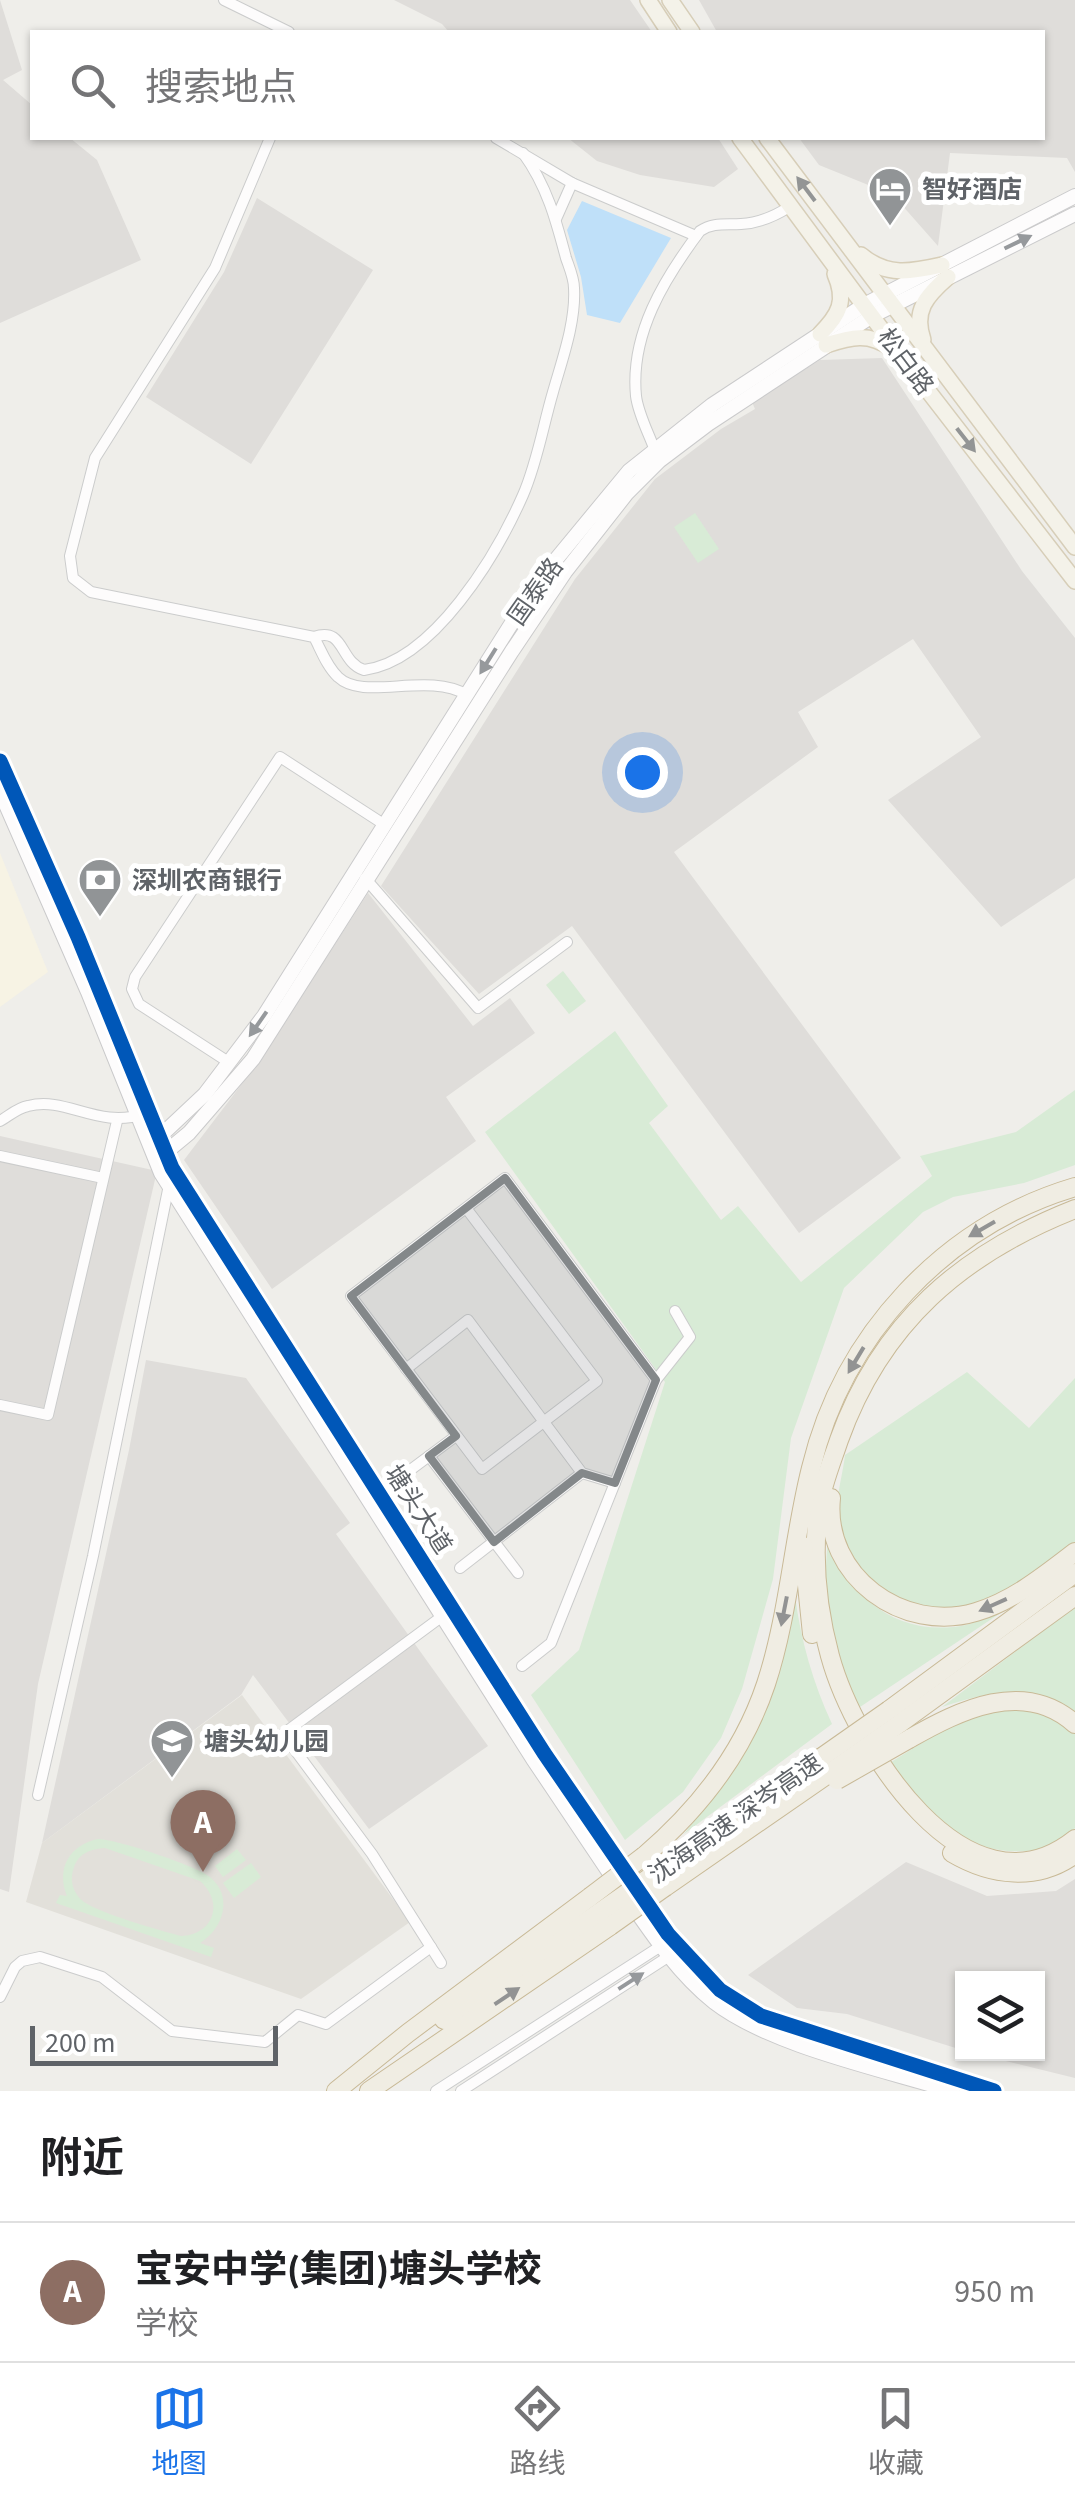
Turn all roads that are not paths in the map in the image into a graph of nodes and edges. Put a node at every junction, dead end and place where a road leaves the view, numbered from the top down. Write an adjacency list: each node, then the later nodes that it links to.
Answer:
1 (224, 0): 4 (street)
2 (648, 0): 5 (main road)
3 (670, 0): 6 (main road)
4 (285, 30)
5 (668, 30)
6 (691, 30)
7 (269, 140): 29 (street)
8 (500, 140): 11 (street)
9 (741, 140): 14 (main road, 松白路)
10 (769, 140): 18 (main road, 松白路, one-way to 10)
11 (523, 153): 12 (street); 16 (street)
12 (572, 183): 16 (street); 17 (street)
13 (1075, 196): 20 (main road, 国泰路)
14 (789, 206): 17 (street); 19 (main road, 松白路)
15 (1075, 214): 20 (main road, 国泰路, one-way to 15)
16 (556, 220): 29 (street)
17 (696, 236): 26 (street)
18 (842, 238): 20 (main road); 21 (main road, 松白路)
19 (818, 244): 22 (main road, 松白路); 23 (main road)
20 (945, 271): 21 (main road, 国泰路); 24 (main road)
21 (888, 299): 22 (main road, 国泰路); 24 (main road, 松白路)
22 (868, 310): 23 (main road, 国泰路); 25 (main road, 松白路)
23 (822, 340): 25 (main road); 26 (main road, 国泰路); 34 (main road, 国泰路)
24 (931, 358): 27 (main road, 松白路)
25 (905, 361): 28 (main road, 松白路, one-way to 28)
26 (654, 448): 30 (main road, 国泰路, one-way to 30)
27 (1075, 547)
28 (1075, 581)
29 (314, 637): 30 (street)
30 (467, 694): 33 (main road, 国泰路)
31 (2, 771): 37 (main road, 塘头大道)
32 (0, 791): 37 (main road, 塘头大道)
33 (386, 826): 34 (main road, 国泰路); 36 (street)
34 (362, 875): 35 (street); 36 (main road, 国泰路, one-way to 36); 42 (main road, 国泰路)
35 (567, 942)
36 (230, 1064): 40 (main road, 国泰路)
37 (144, 1114): 39 (street); 40 (main road, 塘头大道)
38 (0, 1121): 39 (street)
39 (117, 1121): 43 (street)
40 (154, 1142): 42 (main road, 塘头大道)
41 (0, 1156): 43 (street)
42 (164, 1161): 44 (main road, 塘头大道); 58 (main road, 塘头大道)
43 (103, 1178): 51 (street)
44 (168, 1186): 58 (main road, 塘头大道); 71 (street)
45 (1072, 1187): 59 (highway, one-way to 59)
46 (466, 1208): 49 (street); 50 (street); 52 (street)
47 (1075, 1210): 54 (highway)
48 (675, 1310): 50 (street)
49 (406, 1369): 52 (street); 53 (street)
50 (656, 1380): 57 (street)
51 (0, 1405)
52 (544, 1422): 53 (street); 56 (street)
53 (456, 1436): 55 (street)
54 (836, 1448): 61 (highway, one-way to 54); 72 (highway)
55 (429, 1456): 58 (street); 60 (street)
56 (582, 1473): 57 (street); 60 (street)
57 (615, 1483): 67 (street)
58 (374, 1497): 66 (main road, 塘头大道)
59 (802, 1516): 73 (highway); 75 (highway, one-way to 75, bridge)
60 (494, 1542): 62 (street); 64 (street)
61 (1075, 1552)
62 (460, 1568)
63 (1075, 1573): 68 (highway, 沈海高速 深岑高速)
64 (518, 1574)
65 (1075, 1596): 68 (highway, 沈海高速 深岑高速)
66 (448, 1612): 76 (main road, 塘头大道); 77 (street)
67 (522, 1666)
68 (899, 1724): 69 (highway); 70 (highway, bridge); 70 (highway, 沈海高速 深岑高速, bridge)
69 (1075, 1724)
70 (830, 1770): 74 (highway, 沈海高速 深岑高速); 74 (highway, 沈海高速 深岑高速)
71 (38, 1796)
72 (1075, 1839)
73 (1075, 1854)
74 (661, 1880): 75 (highway, 沈海高速 深岑高速, bridge)
75 (600, 1912): 80 (highway); 81 (highway, 沈海高速 深岑高速, one-way to 75)
76 (671, 1947): 82 (street); 83 (street, one-way to 76); 84 (main road, 塘头大道); 85 (main road, 塘头大道)
77 (431, 1948): 78 (street); 79 (street)
78 (441, 1964)
79 (0, 1998)
80 (339, 2091)
81 (369, 2091)
82 (436, 2091)
83 (461, 2091)
84 (952, 2091)
85 (994, 2091)

